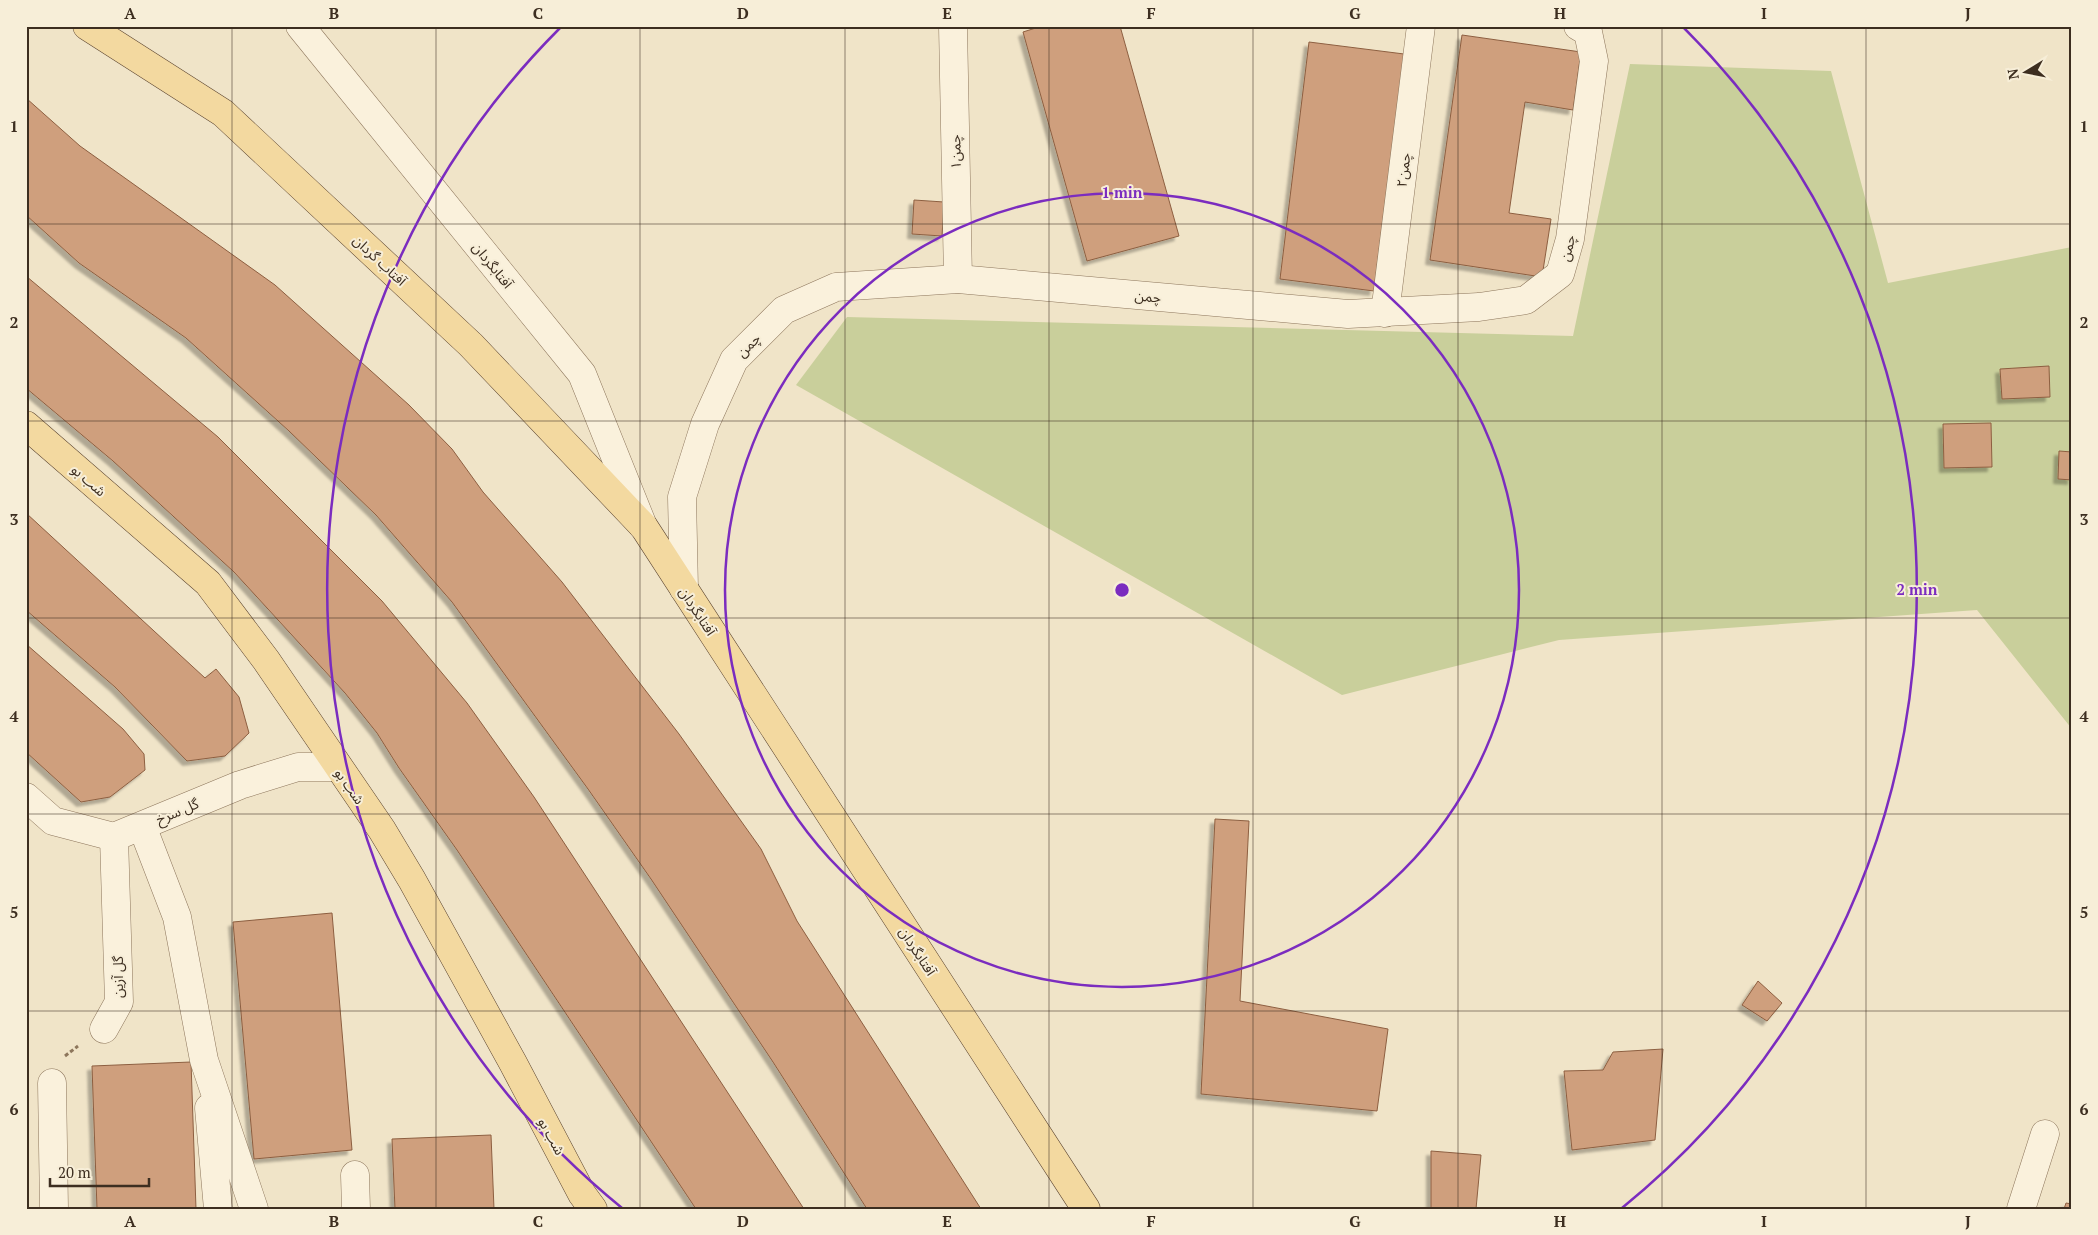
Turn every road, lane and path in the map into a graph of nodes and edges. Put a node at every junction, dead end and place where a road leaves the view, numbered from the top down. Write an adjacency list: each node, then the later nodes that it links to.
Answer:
1 (87, 26): 9 (main road, آفتاب گردان)
2 (300, 26): 9 (street, آفتابگردان)
3 (952, 26): 6 (street, چمن۱)
4 (1421, 26): 7 (street, چمن۲)
5 (1578, 26): 7 (street, چمن)
6 (958, 279): 7 (street, چمن); 10 (street, چمن)
7 (1385, 313)
8 (26, 426): 11 (main road, شب بو)
9 (644, 528): 10 (main road, آفتابگردان)
10 (684, 589): 25 (main road, آفتابگردان)
11 (337, 767): 13 (street, گل سرخ); 20 (main road, شب بو)
12 (26, 797): 14 (street)
13 (142, 826): 14 (street, گل سرخ); 16 (street)
14 (114, 837): 15 (street, گل آزین)
15 (104, 1029): 17 (path)
16 (204, 1060): 22 (street); 23 (street)
17 (52, 1083): 21 (street)
18 (2044, 1134): 26 (street)
19 (355, 1175): 24 (street)
20 (586, 1204)
21 (54, 1209)
22 (218, 1209)
23 (254, 1209)
24 (356, 1209)
25 (1086, 1209)
26 (2022, 1209)

